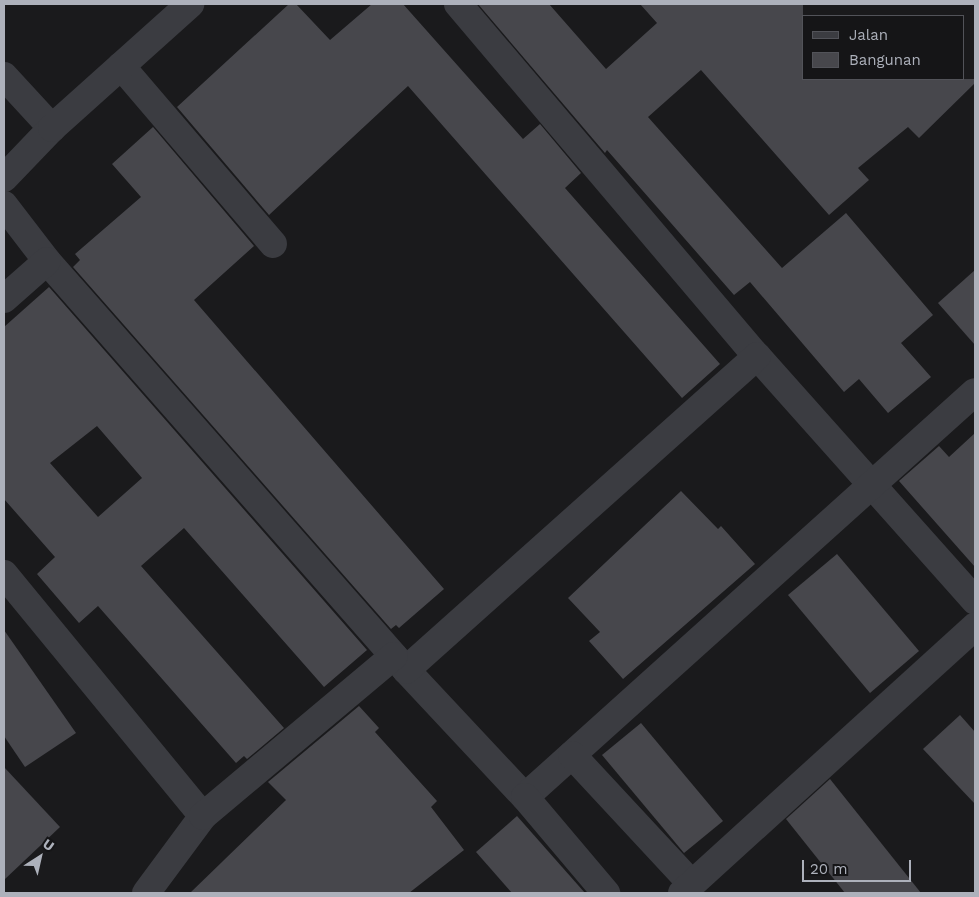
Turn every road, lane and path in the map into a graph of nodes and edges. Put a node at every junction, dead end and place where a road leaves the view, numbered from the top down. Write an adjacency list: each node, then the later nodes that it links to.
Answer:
1 (190, 4): 3 (street)
2 (458, 4): 11 (street)
3 (121, 66): 5 (street); 8 (street)
4 (4, 76): 5 (street)
5 (52, 128): 6 (street)
6 (4, 178)
7 (4, 205): 9 (street)
8 (273, 244)
9 (47, 261): 10 (street); 17 (street)
10 (4, 299)
11 (757, 356): 13 (street); 17 (street)
12 (975, 392): 13 (street)
13 (871, 486): 15 (street); 18 (street)
14 (4, 574): 20 (street)
15 (975, 601)
16 (975, 626): 21 (street)
17 (400, 663): 19 (street); 20 (street)
18 (572, 756): 19 (street); 21 (street)
19 (525, 798): 23 (street)
20 (203, 816): 22 (street)
21 (687, 888)
22 (146, 893)
23 (606, 893)

